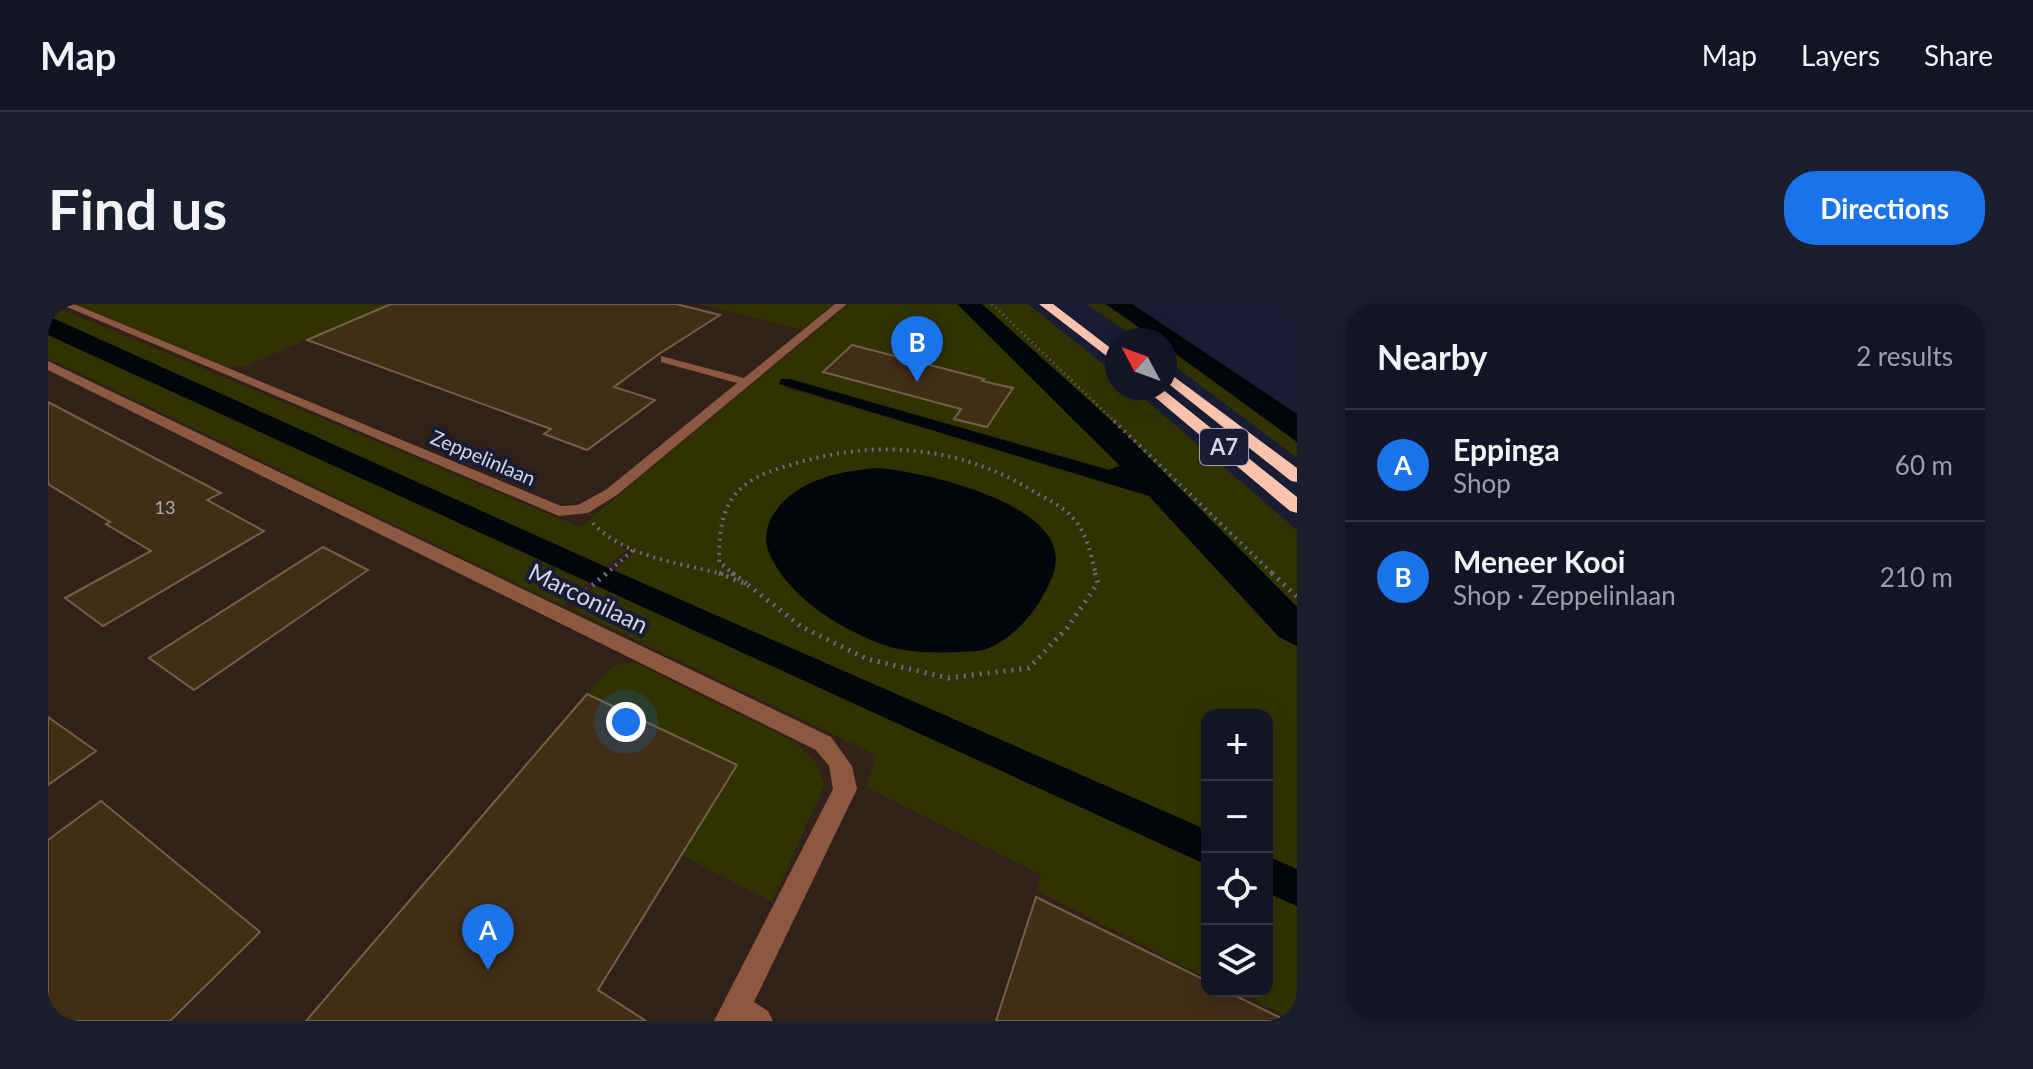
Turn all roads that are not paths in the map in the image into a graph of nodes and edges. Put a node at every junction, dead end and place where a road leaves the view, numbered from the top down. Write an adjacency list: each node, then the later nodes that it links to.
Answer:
1 (65, 304): 7 (street, Zeppelinlaan)
2 (842, 304): 7 (street)
3 (1045, 304): 4 (highway)
4 (1105, 351)
5 (665, 359): 7 (street)
6 (48, 365): 12 (street, Marconilaan)
7 (746, 382)
8 (1177, 383): 10 (highway, A7)
9 (1167, 400): 11 (highway, A7)
10 (1297, 477)
11 (1297, 507)
12 (741, 1016)

